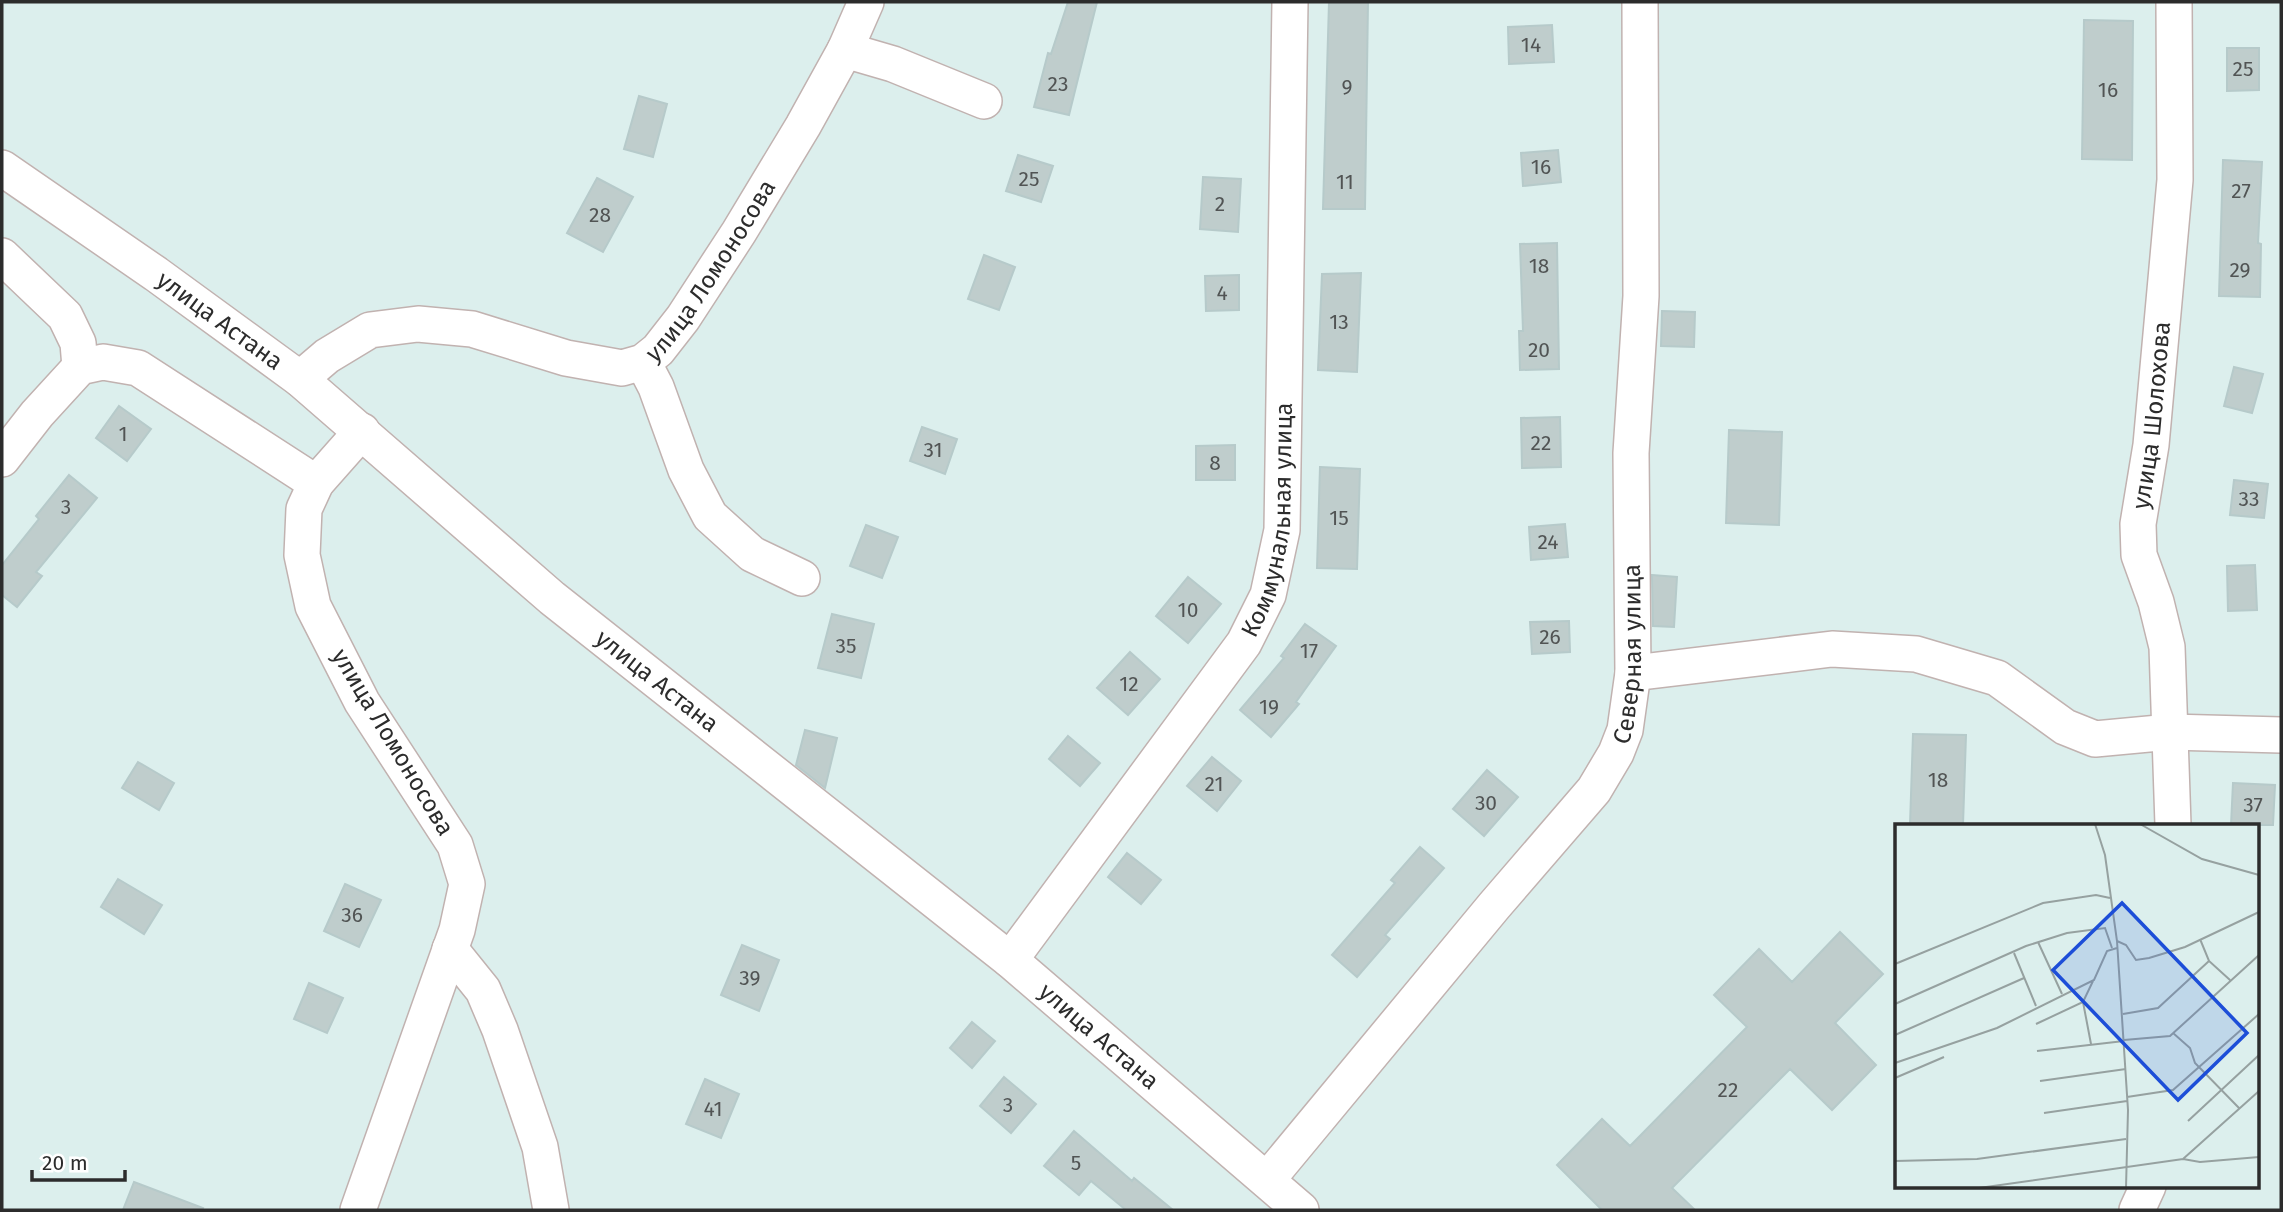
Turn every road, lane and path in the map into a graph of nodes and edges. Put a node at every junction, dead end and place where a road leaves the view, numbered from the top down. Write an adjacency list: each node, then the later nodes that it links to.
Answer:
1 (866, 2): 5 (street, улица Ломоносова)
2 (1290, 2): 21 (street, Коммунальная улица)
3 (1640, 2): 16 (street, Северная улица)
4 (2174, 2): 17 (street, улица Шолохова)
5 (845, 50): 6 (street); 9 (street, улица Ломоносова)
6 (984, 101)
7 (2, 167): 11 (street, улица Астана)
8 (2, 256): 10 (street)
9 (643, 362): 11 (street, улица Ломоносова); 15 (street)
10 (79, 367): 13 (street); 14 (street)
11 (300, 379): 12 (street, улица Астана)
12 (362, 431): 14 (street, улица Ломоносова); 21 (street, улица Астана)
13 (2, 459)
14 (316, 483): 20 (street, улица Ломоносова)
15 (802, 578)
16 (1633, 673): 17 (street); 23 (street, Северная улица)
17 (2170, 732): 18 (street); 19 (street, улица Шолохова)
18 (2281, 735)
19 (2173, 824)
20 (450, 949): 24 (street, улица Ломоносова); 25 (street)
21 (1010, 960): 23 (street, улица Астана)
22 (2147, 1188): 26 (street)
23 (1276, 1198)
24 (358, 1210)
25 (551, 1210)
26 (2137, 1210)

